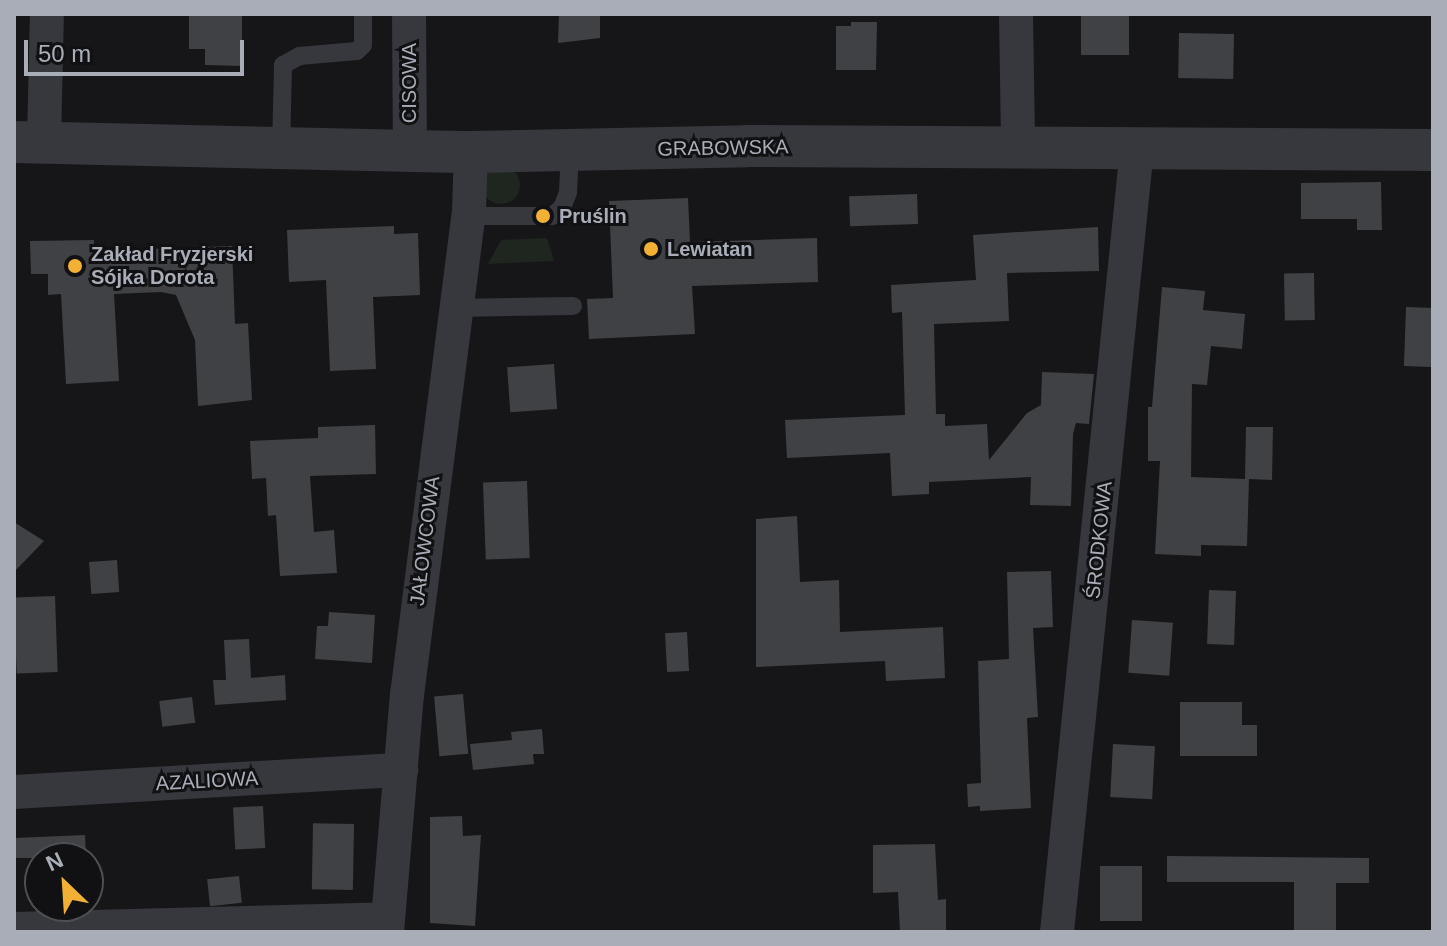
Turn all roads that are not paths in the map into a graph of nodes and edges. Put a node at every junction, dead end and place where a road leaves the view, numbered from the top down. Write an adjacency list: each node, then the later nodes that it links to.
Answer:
1 (47, 14): 5 (street)
2 (363, 14): 8 (lane)
3 (409, 14): 10 (street, CISOWA)
4 (1016, 14): 6 (street)
5 (29, 142): 8 (street, GRABOWSKA)
6 (1018, 148): 7 (street, GRABOWSKA); 11 (street, GRABOWSKA)
7 (1137, 148): 9 (street, GRABOWSKA); 20 (street, ŚRODKOWA)
8 (281, 149): 10 (street, GRABOWSKA)
9 (1433, 150)
10 (410, 151): 12 (street, GRABOWSKA)
11 (570, 151): 12 (street, GRABOWSKA); 13 (lane)
12 (471, 152): 13 (street, JAŁOWCOWA)
13 (469, 211): 15 (street, JAŁOWCOWA)
14 (573, 306): 15 (lane)
15 (453, 308): 16 (street, JAŁOWCOWA)
16 (401, 770): 17 (street, AZALIOWA); 18 (street, JAŁOWCOWA)
17 (14, 792)
18 (387, 926): 19 (street)
19 (14, 929)
20 (1057, 932)

